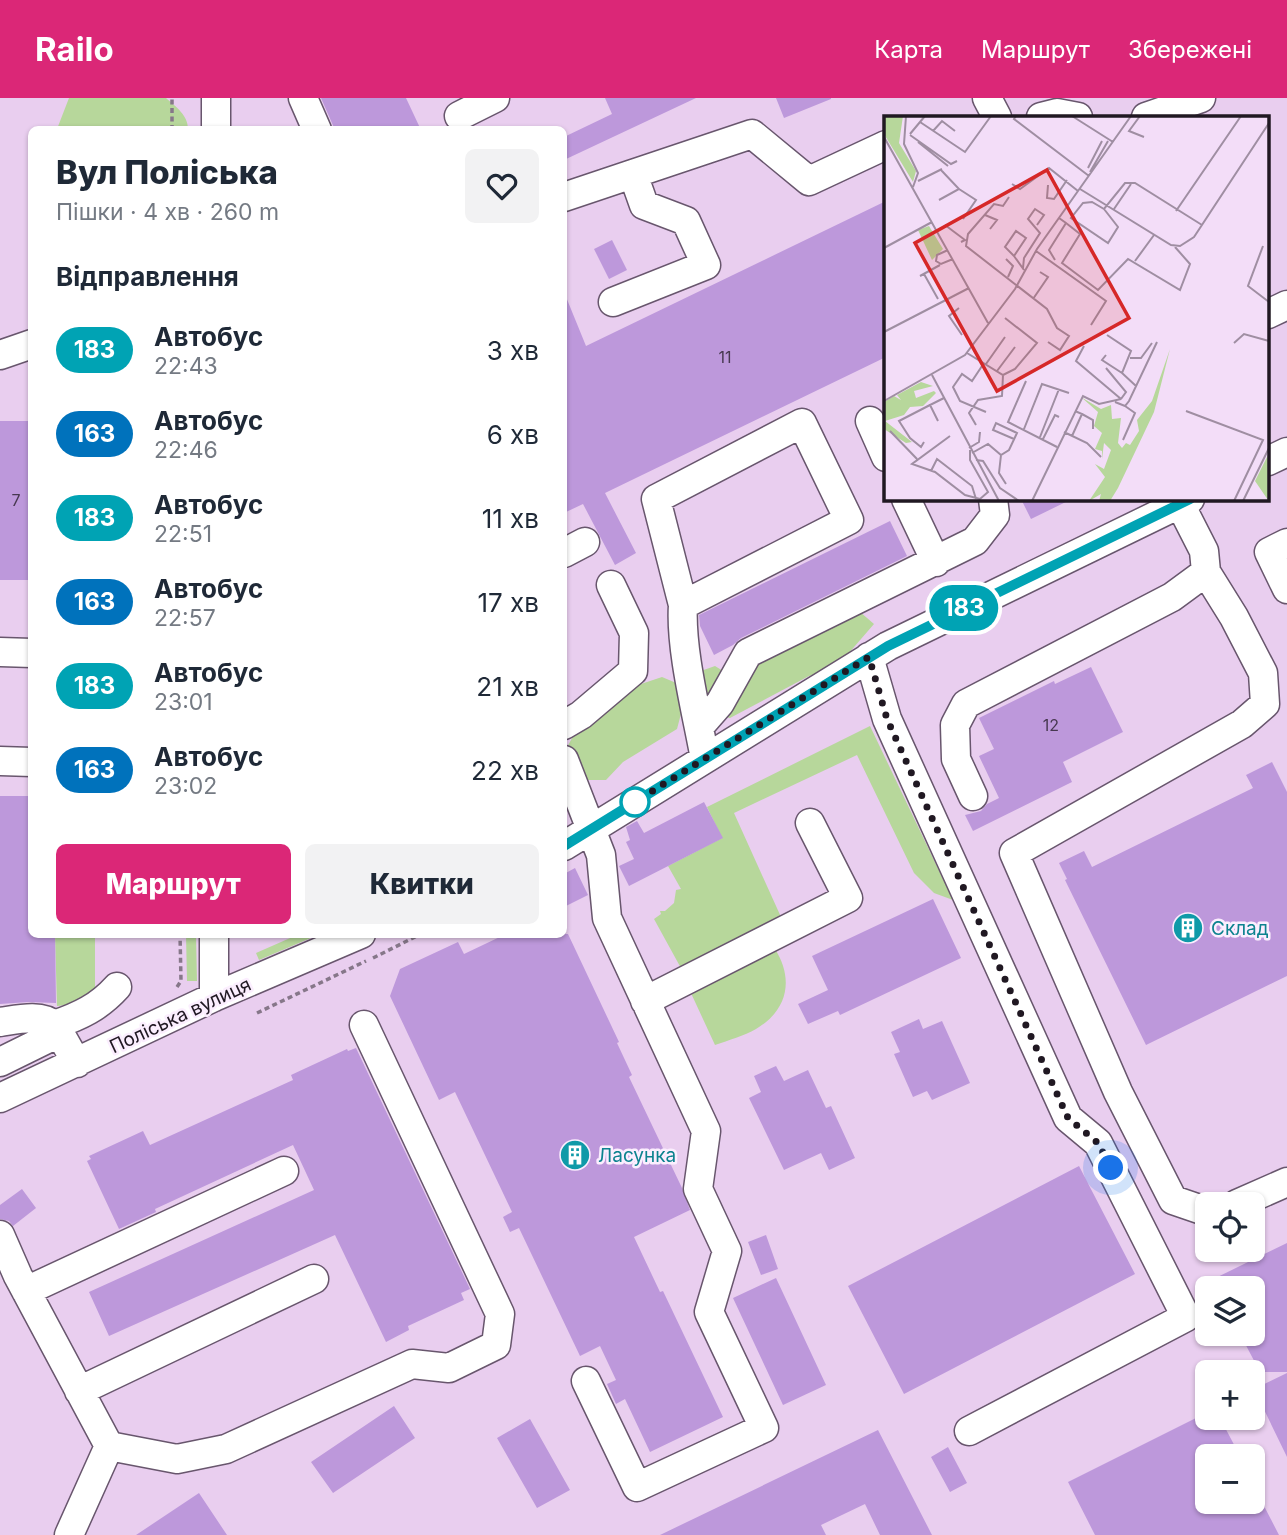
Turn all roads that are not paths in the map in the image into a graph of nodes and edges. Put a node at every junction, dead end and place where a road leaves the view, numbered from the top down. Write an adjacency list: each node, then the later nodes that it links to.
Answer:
1 (216, 98): 13 (street)
2 (303, 98): 14 (street)
3 (495, 98): 7 (street)
4 (988, 98): 8 (street)
5 (1084, 98): 11 (street)
6 (1201, 98): 12 (street)
7 (459, 116)
8 (997, 116)
9 (1045, 116): 10 (street)
10 (1073, 116)
11 (1084, 116)
12 (1149, 116)
13 (216, 126)
14 (315, 126)
15 (884, 146): 16 (street)
16 (633, 174): 17 (street); 18 (street)
17 (567, 191)
18 (613, 302)
19 (1287, 305): 20 (street)
20 (1270, 313)
21 (28, 346): 22 (street)
22 (0, 358): 23 (street)
23 (28, 360)
24 (870, 421): 25 (street)
25 (884, 452)
26 (1287, 452): 27 (street)
27 (1270, 460)
28 (906, 500): 32 (street)
29 (993, 500): 32 (street)
30 (1185, 501): 33 (street); 39 (street)
31 (1287, 543): 35 (street)
32 (936, 562): 41 (street)
33 (1206, 572): 46 (street); 64 (street)
34 (611, 585): 40 (street)
35 (1287, 589)
36 (684, 605): 36 (street); 41 (street)
37 (0, 652): 38 (street)
38 (28, 653)
39 (869, 657): 42 (street); 70 (street)
40 (567, 723)
41 (699, 727): 42 (street)
42 (705, 759): 48 (street)
43 (0, 761): 44 (street)
44 (28, 762)
45 (567, 767): 48 (street)
46 (973, 796)
47 (810, 823): 54 (street)
48 (592, 829): 49 (street); 54 (street)
49 (567, 844)
50 (214, 938): 53 (street)
51 (352, 938): 53 (street, Поліська вулиця)
52 (117, 987): 57 (street)
53 (214, 997): 59 (street, Поліська вулиця)
54 (645, 1001): 68 (street)
55 (0, 1022): 57 (street)
56 (364, 1025): 71 (street)
57 (57, 1029): 58 (street); 59 (street)
58 (0, 1062)
59 (77, 1063): 60 (street, Поліська вулиця)
60 (0, 1098)
61 (284, 1171): 67 (street)
62 (1287, 1182): 63 (street)
63 (1264, 1192)
64 (1195, 1208)
65 (0, 1235): 67 (street)
66 (314, 1279): 69 (street)
67 (14, 1284): 69 (street)
68 (586, 1381)
69 (79, 1391): 71 (street)
70 (969, 1431)
71 (109, 1446): 72 (street)
72 (69, 1535)

